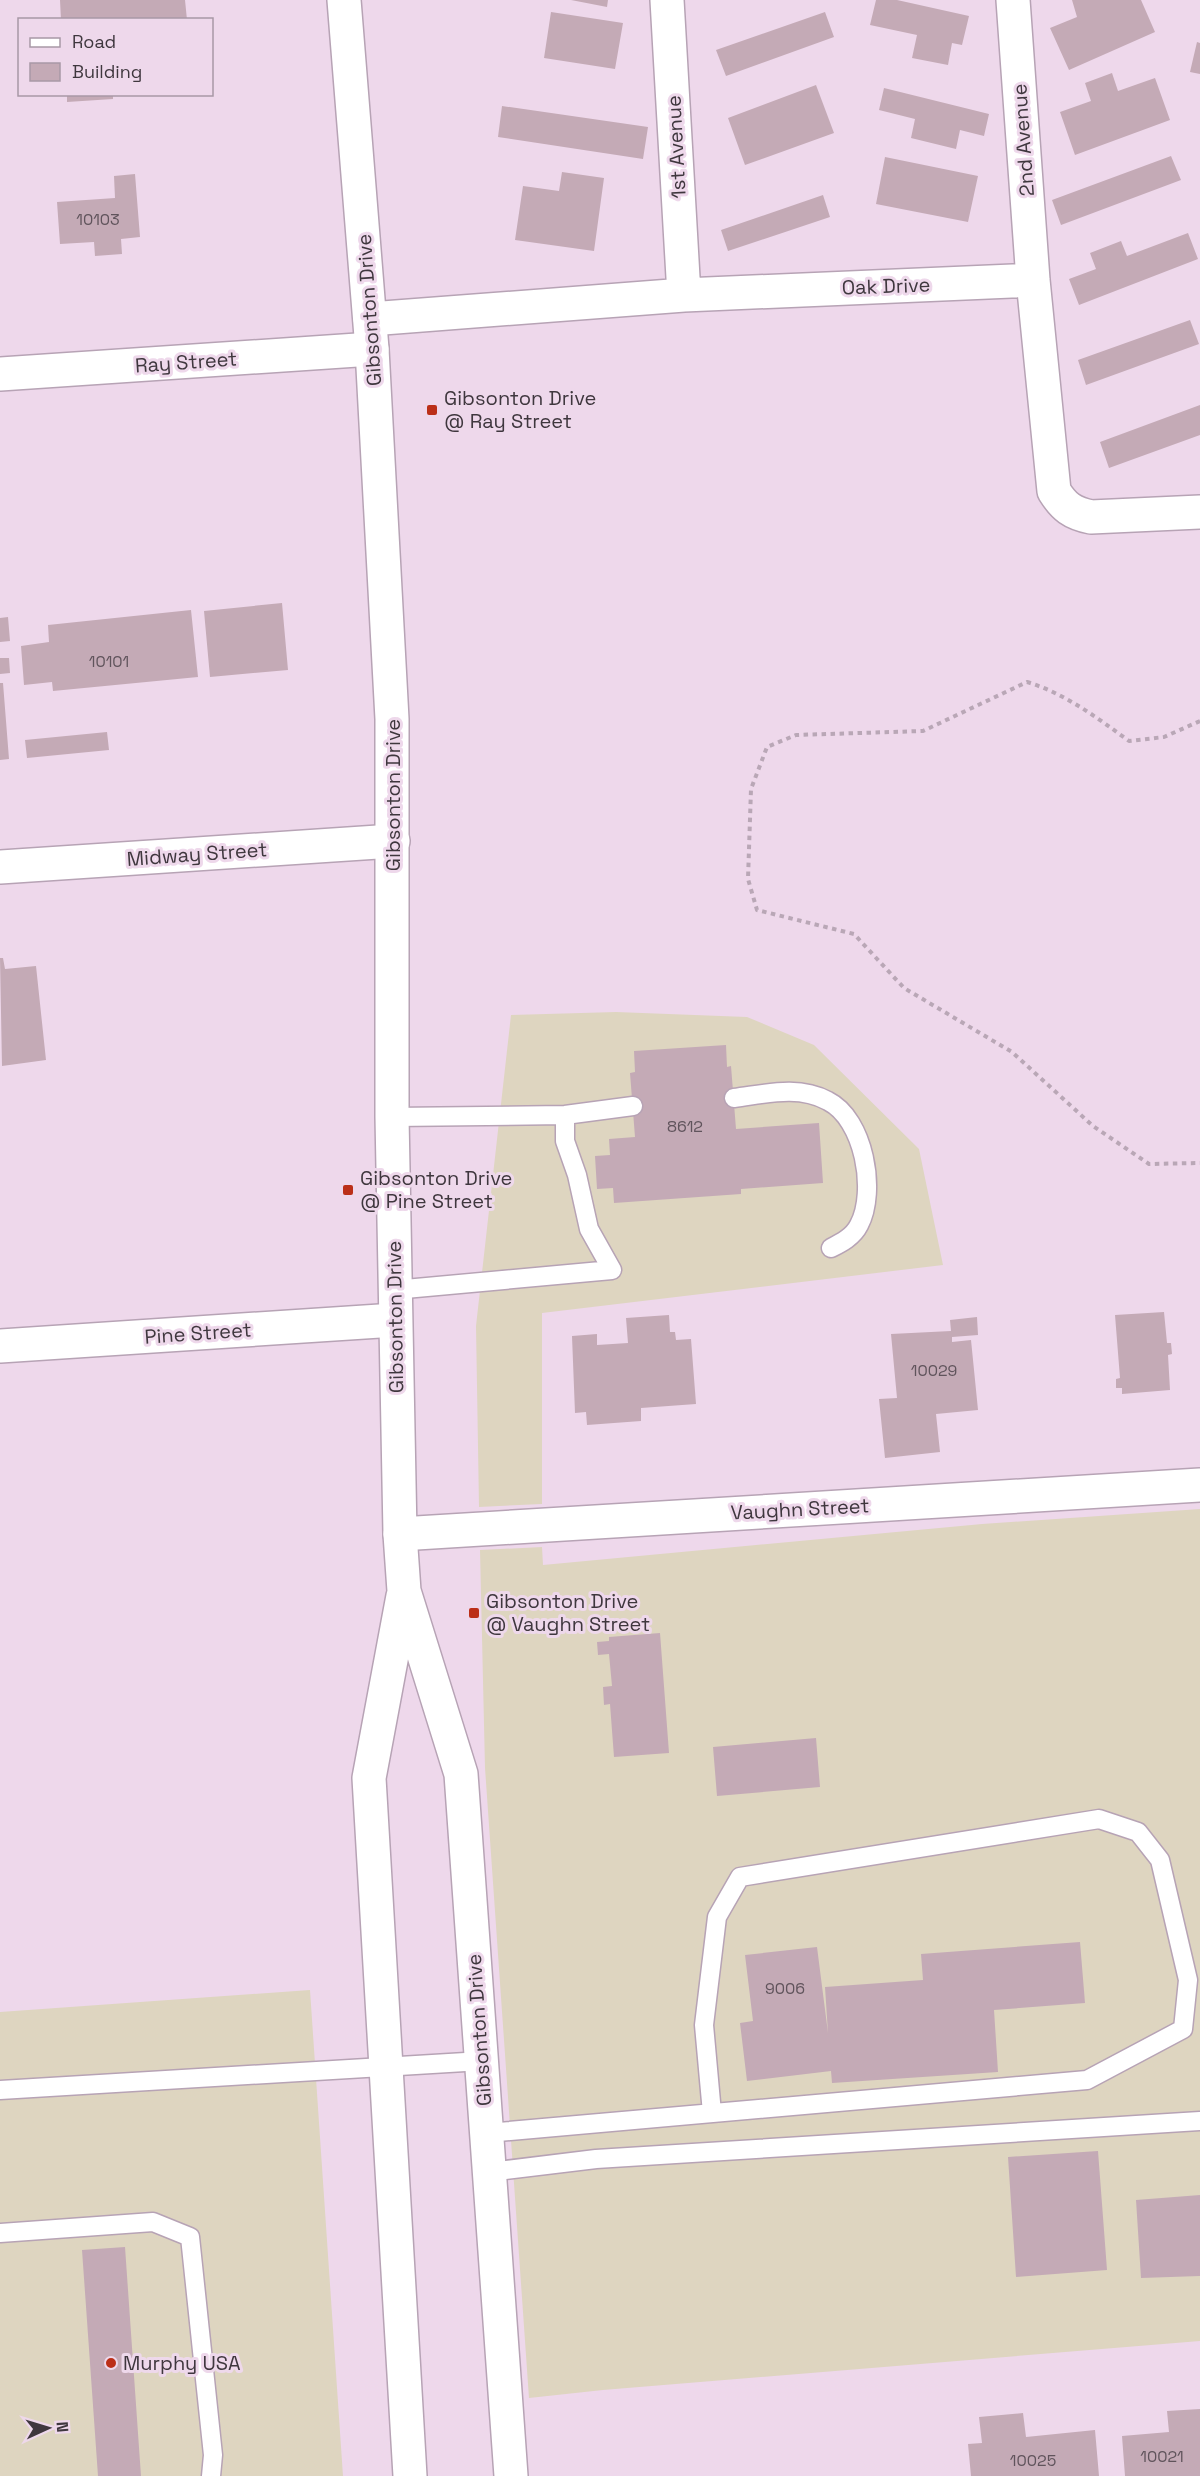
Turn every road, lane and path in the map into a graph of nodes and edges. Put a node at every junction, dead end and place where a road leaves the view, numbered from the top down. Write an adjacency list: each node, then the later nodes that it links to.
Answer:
1 (344, 0): 6 (street, Gibsonton Drive)
2 (667, 0): 5 (street, 1st Avenue)
3 (1013, 0): 4 (street, 2nd Avenue)
4 (1033, 280): 5 (street, Oak Drive); 8 (street)
5 (684, 295): 6 (street, Oak Drive)
6 (371, 334): 7 (street, Ray Street); 10 (street, Gibsonton Drive)
7 (0, 374)
8 (1200, 512)
9 (1200, 721): 16 (path)
10 (393, 841): 11 (street, Midway Street); 15 (street, Gibsonton Drive)
11 (0, 867)
12 (734, 1098): 17 (lane)
13 (633, 1106): 14 (lane)
14 (565, 1115): 15 (lane); 18 (lane)
15 (392, 1117): 18 (street, Gibsonton Drive)
16 (1200, 1163)
17 (831, 1248)
18 (395, 1305): 19 (street, Pine Street); 21 (street, Gibsonton Drive)
19 (0, 1346)
20 (1200, 1485): 21 (street, Vaughn Street)
21 (400, 1534): 22 (street, Gibsonton Drive)
22 (404, 1591): 23 (street, Gibsonton Drive); 24 (street, Gibsonton Drive)
23 (482, 2061): 24 (lane); 28 (street, Gibsonton Drive)
24 (385, 2066): 25 (lane); 32 (street, Gibsonton Drive)
25 (0, 2090)
26 (712, 2113): 26 (lane); 28 (lane)
27 (1200, 2121): 29 (lane)
28 (487, 2133): 29 (street, Gibsonton Drive)
29 (489, 2172): 33 (street, Gibsonton Drive)
30 (0, 2233): 31 (lane)
31 (212, 2476)
32 (410, 2476)
33 (510, 2476)

